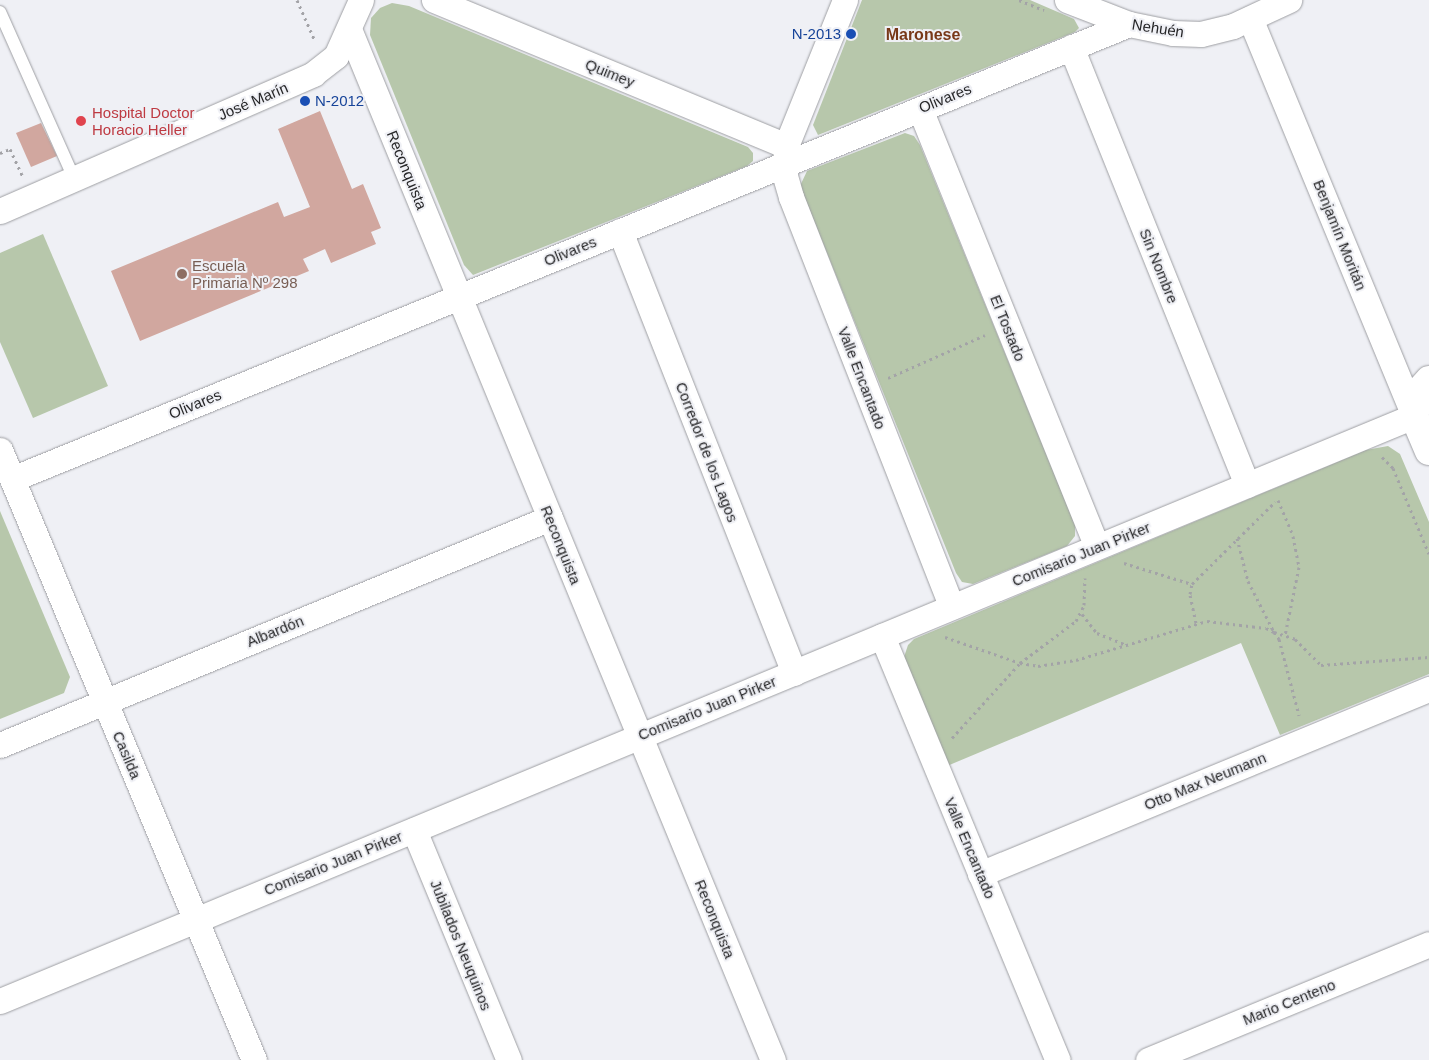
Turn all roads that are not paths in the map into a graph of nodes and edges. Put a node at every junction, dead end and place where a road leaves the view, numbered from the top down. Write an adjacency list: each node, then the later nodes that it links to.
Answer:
1 (361, 0): 10 (street, José Marín)
2 (434, 0): 13 (street, Quimey)
3 (845, 0): 13 (street)
4 (1067, 0): 6 (street, Nehuén)
5 (1289, 0): 8 (street)
6 (1101, 6): 9 (street, Nehuén)
7 (0, 12): 14 (lane)
8 (1250, 19): 9 (street, Nehuén); 19 (street, Benjamín Moritán)
9 (1129, 24): 11 (street, Olivares)
10 (349, 29): 14 (street, José Marín); 17 (street, Reconquista)
11 (1071, 47): 12 (street, Olivares); 23 (street, Sin Nombre)
12 (920, 109): 13 (street, Olivares); 25 (street, El Tostado)
13 (786, 155): 16 (street, Olivares); 26 (street, Valle Encantado)
14 (74, 178): 15 (street, José Marín)
15 (0, 211)
16 (620, 231): 17 (street, Olivares); 28 (street, Corredor de los Lagos)
17 (459, 297): 22 (street, Olivares); 24 (street, Reconquista)
18 (1429, 380): 19 (street)
19 (1422, 418): 21 (street, Benjamín Moritán); 23 (street, Comisario Juan Pirker)
20 (0, 450): 22 (street, Casilda)
21 (1429, 452)
22 (12, 479): 30 (street, Casilda)
23 (1247, 485): 25 (street, Comisario Juan Pirker)
24 (550, 518): 30 (street, Albardón); 31 (street, Reconquista)
25 (1097, 547): 26 (street, Comisario Juan Pirker)
26 (952, 607): 27 (street, Comisario Juan Pirker)
27 (882, 636): 28 (street, Comisario Juan Pirker); 34 (street, Valle Encantado)
28 (794, 672): 31 (street, Comisario Juan Pirker)
29 (1429, 689): 34 (street, Otto Max Neumann)
30 (105, 702): 32 (street, Albardón); 35 (street, Casilda)
31 (640, 736): 33 (street, Comisario Juan Pirker); 40 (street, Reconquista)
32 (0, 745)
33 (414, 830): 35 (street, Comisario Juan Pirker); 39 (street, Jubilados Neuquinos)
34 (980, 874): 41 (street, Valle Encantado)
35 (196, 920): 37 (street, Comisario Juan Pirker); 38 (street, Casilda)
36 (1429, 944): 42 (street, Mario Centeno)
37 (0, 1001)
38 (254, 1060)
39 (509, 1060)
40 (773, 1060)
41 (1058, 1060)
42 (1148, 1060)

